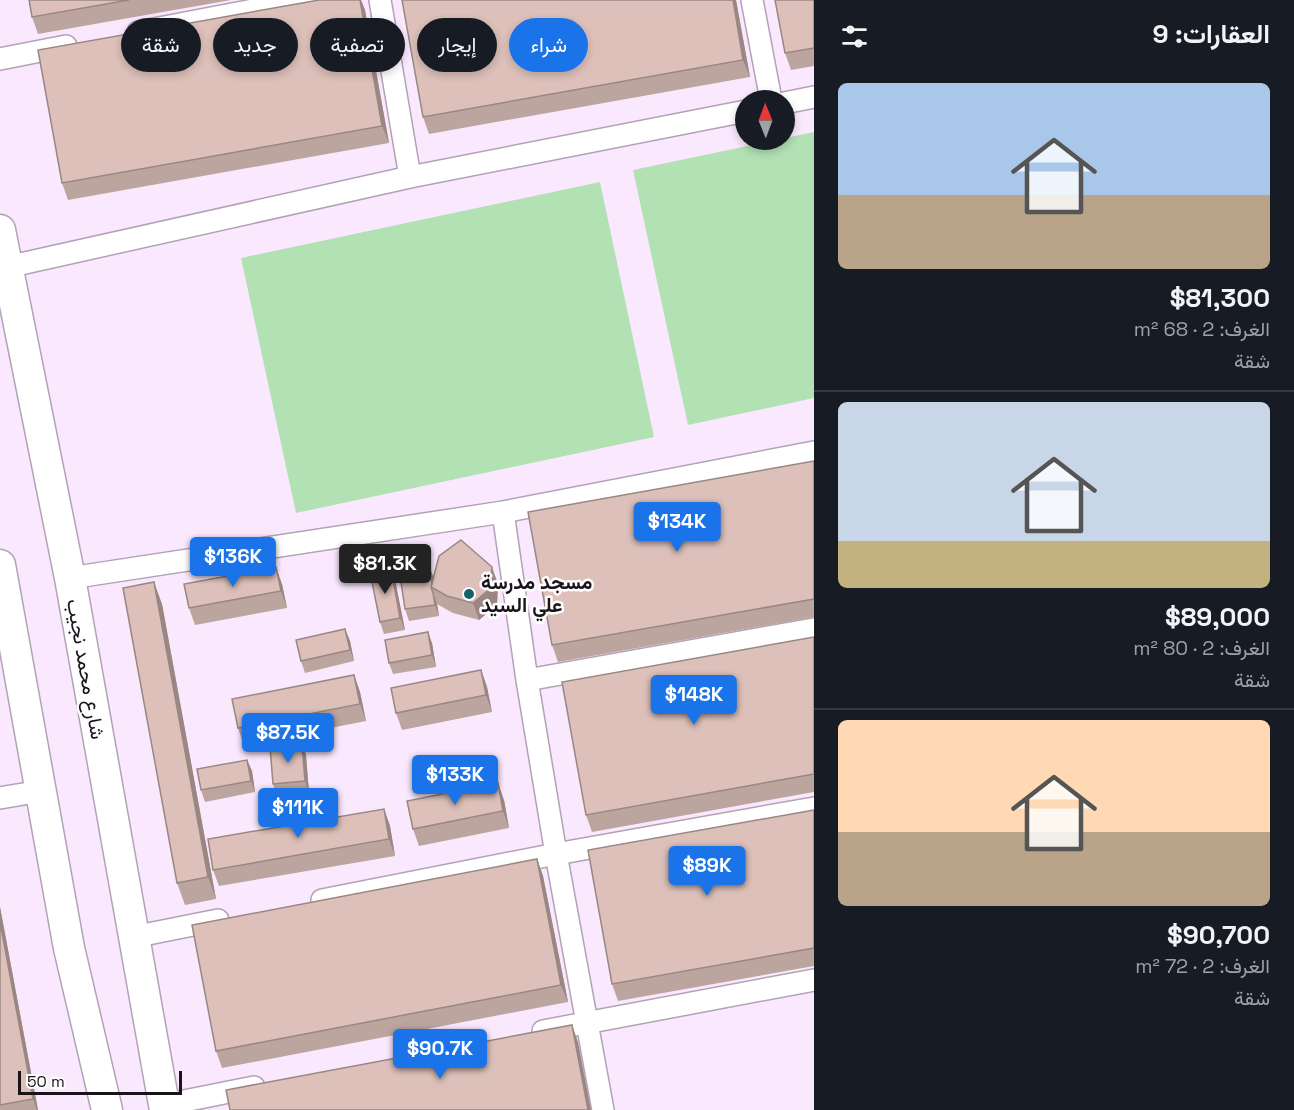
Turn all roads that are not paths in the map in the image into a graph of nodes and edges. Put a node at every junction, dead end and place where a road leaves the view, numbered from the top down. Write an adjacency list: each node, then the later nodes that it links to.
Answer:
1 (306, 0): 4 (street)
2 (380, 0): 11 (street)
3 (752, 0): 7 (street)
4 (118, 36)
5 (82, 43): 6 (street)
6 (0, 59)
7 (769, 90)
8 (814, 97): 9 (street)
9 (795, 101)
10 (735, 113): 11 (street)
11 (410, 177): 13 (street)
12 (0, 230): 13 (main road, شارع محمد نجيب)
13 (7, 267): 17 (main road, شارع محمد نجيب)
14 (814, 452): 15 (street)
15 (503, 512): 17 (street); 19 (street)
16 (0, 564): 20 (main road)
17 (70, 578): 26 (main road, شارع محمد نجيب)
18 (814, 630): 19 (street)
19 (527, 680): 23 (street)
20 (41, 792): 21 (street); 32 (main road)
21 (0, 798)
22 (814, 808): 23 (street)
23 (556, 854): 24 (street); 28 (street)
24 (298, 905)
25 (239, 916): 26 (street)
26 (133, 937): 31 (main road, شارع محمد نجيب)
27 (814, 980): 28 (street)
28 (588, 1023): 29 (street); 33 (street)
29 (529, 1034)
30 (270, 1084): 31 (street)
31 (165, 1107)
32 (107, 1110)
33 (603, 1110)

